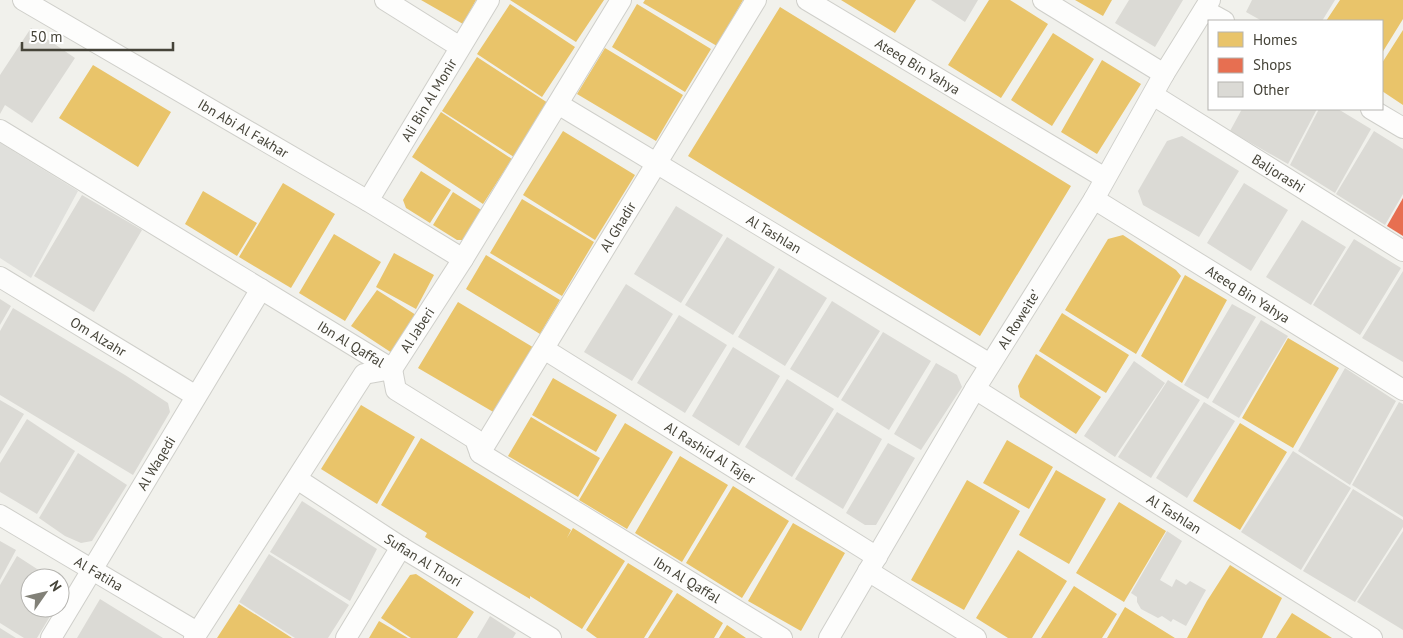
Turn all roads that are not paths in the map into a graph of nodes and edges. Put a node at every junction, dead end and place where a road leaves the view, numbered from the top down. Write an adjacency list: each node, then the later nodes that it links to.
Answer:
1 (23, 0): 20 (street, Ibn Abi Al Fakhar)
2 (385, 0): 10 (street)
3 (489, 0): 10 (street, Ali Bin Al Monir)
4 (622, 0): 13 (street, Al Jaberi)
5 (756, 0): 17 (street, Al Ghadir)
6 (807, 0): 18 (street, Ateeq Bin Yahya)
7 (1043, 0): 11 (street)
8 (1207, 5): 9 (street); 11 (street, Al Roweite')
9 (1223, 20)
10 (460, 47): 20 (street, Ali Bin Al Monir)
11 (1164, 74): 12 (street, Al Roweite')
12 (1153, 95): 18 (street, Al Roweite'); 21 (street, Baljorashi)
13 (558, 104): 17 (street, Al Tashlan); 22 (street, Al Jaberi)
14 (1373, 110): 15 (street)
15 (1403, 128)
16 (0, 130): 24 (street, Ibn Al Qaffal)
17 (655, 162): 25 (street, Al Ghadir); 26 (street, Al Tashlan)
18 (1105, 178): 19 (street, Al Roweite')
19 (1094, 199): 26 (street, Al Roweite'); 29 (street, Ateeq Bin Yahya)
20 (368, 201): 22 (street, Ibn Abi Al Fakhar)
21 (1403, 251)
22 (462, 259): 27 (street, Al Jaberi)
23 (0, 277): 30 (street, Om Alzahr)
24 (261, 289): 27 (street, Ibn Al Qaffal); 30 (street, Al Waqedi)
25 (544, 349): 31 (street, Al Ghadir); 35 (street, Al Rashid Al Tajer)
26 (990, 364): 28 (street, Al Roweite')
27 (392, 370): 31 (street, Ibn Al Qaffal); 32 (street)
28 (975, 389): 35 (street, Al Roweite'); 44 (street, Al Tashlan)
29 (1403, 390)
30 (196, 396): 36 (street, Al Waqedi)
31 (480, 453): 41 (street, Ibn Al Qaffal)
32 (297, 479): 34 (street, Sufian Al Thori); 37 (street)
33 (0, 515): 36 (street, Al Fatiha)
34 (401, 547): 39 (street); 40 (street, Sufian Al Thori)
35 (872, 564): 42 (street, Al Roweite'); 43 (street, Al Rashid Al Tajer)
36 (92, 571): 37 (street, Al Fatiha); 38 (street, Al Waqedi)
37 (196, 635)
38 (51, 638)
39 (346, 638)
40 (551, 638)
41 (782, 638)
42 (829, 638)
43 (976, 638)
44 (1372, 638)

